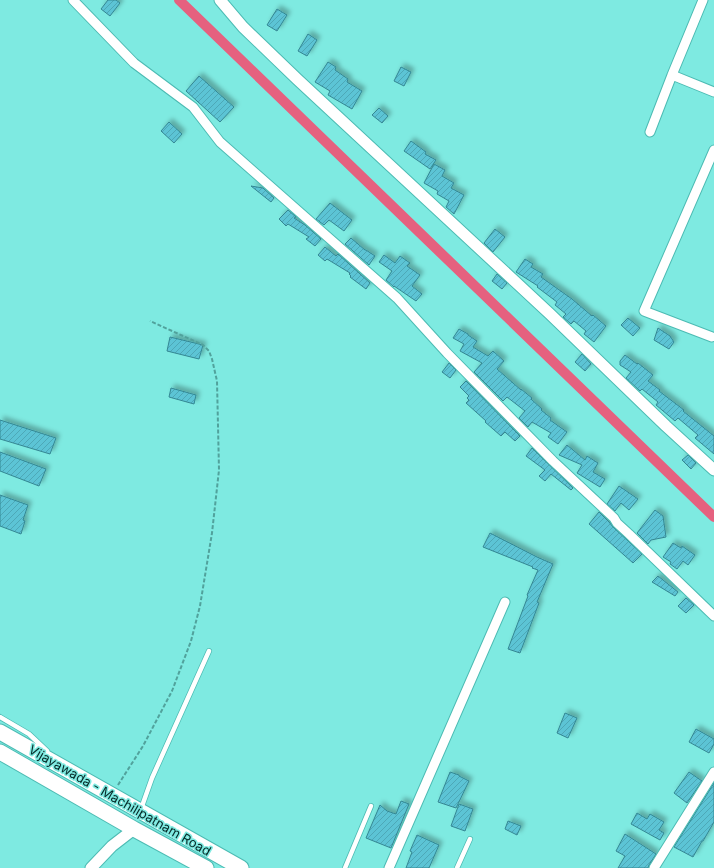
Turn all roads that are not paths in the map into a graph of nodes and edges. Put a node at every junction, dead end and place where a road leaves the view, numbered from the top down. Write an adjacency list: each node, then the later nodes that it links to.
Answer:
1 (72, 0): 11 (street)
2 (220, 0): 9 (street)
3 (703, 0): 4 (street)
4 (672, 75): 5 (street); 6 (street)
5 (714, 92)
6 (650, 132)
7 (714, 150): 8 (street)
8 (713, 336)
9 (714, 470)
10 (505, 602): 26 (street)
11 (714, 616)
12 (209, 651): 19 (lane)
13 (0, 717): 16 (lane)
14 (0, 732): 16 (highway, Vijayawada - Machilipatnam Road)
15 (0, 752): 20 (highway, Vijayawada - Machilipatnam Road)
16 (64, 768): 19 (highway, Vijayawada - Machilipatnam Road)
17 (714, 772): 28 (street)
18 (371, 806): 25 (lane)
19 (140, 811): 24 (highway, Vijayawada - Machilipatnam Road)
20 (134, 829): 22 (highway, Vijayawada - Machilipatnam Road); 23 (street)
21 (470, 839): 27 (lane)
22 (204, 867)
23 (91, 868)
24 (241, 868)
25 (345, 868)
26 (389, 868)
27 (457, 868)
28 (654, 868)

